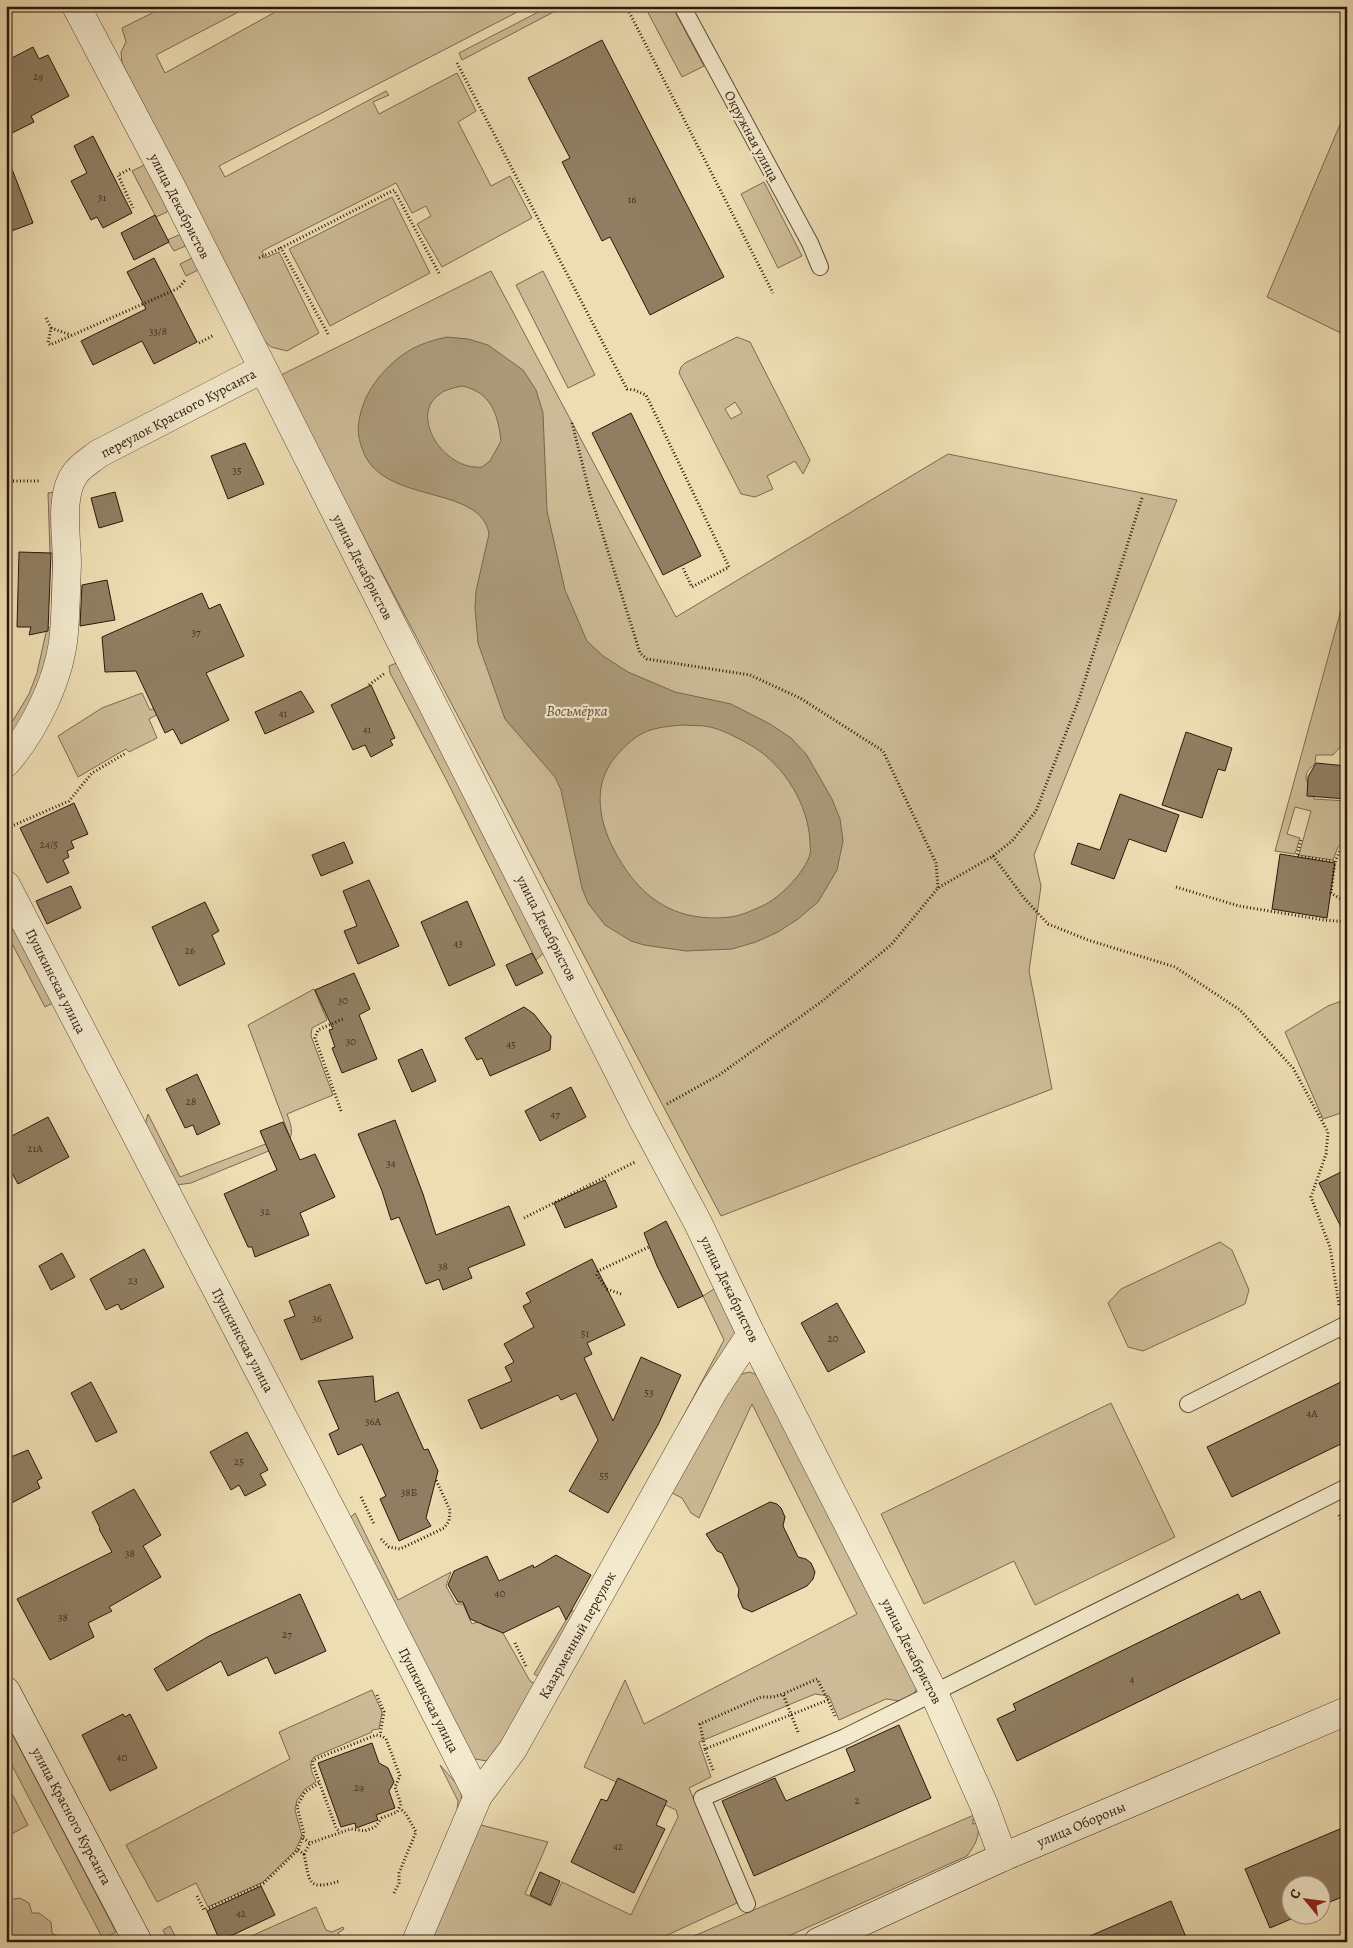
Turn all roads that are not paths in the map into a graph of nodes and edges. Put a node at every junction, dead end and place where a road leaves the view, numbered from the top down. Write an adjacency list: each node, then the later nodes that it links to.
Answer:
1 (76, 6): 4 (street, улица Декабристов)
2 (682, 6): 3 (lane, Окружная улица)
3 (820, 267)
4 (262, 369): 5 (street, переулок Красного Курсанта); 8 (street, улица Декабристов)
5 (6, 763)
6 (6, 885): 14 (street, Пушкинская улица)
7 (1345, 1330): 9 (lane)
8 (751, 1334): 12 (street, улица Декабристов); 14 (street, Казарменный переулок)
9 (1188, 1404)
10 (1347, 1487): 12 (lane)
11 (6, 1691): 17 (street, улица Красного Курсанта)
12 (934, 1693): 15 (street, улица Декабристов); 16 (lane)
13 (1347, 1711): 15 (street, улица Обороны)
14 (478, 1796): 18 (street, Казарменный переулок)
15 (1003, 1857): 19 (street, улица Обороны)
16 (747, 1904)
17 (138, 1942)
18 (416, 1942)
19 (818, 1942)

